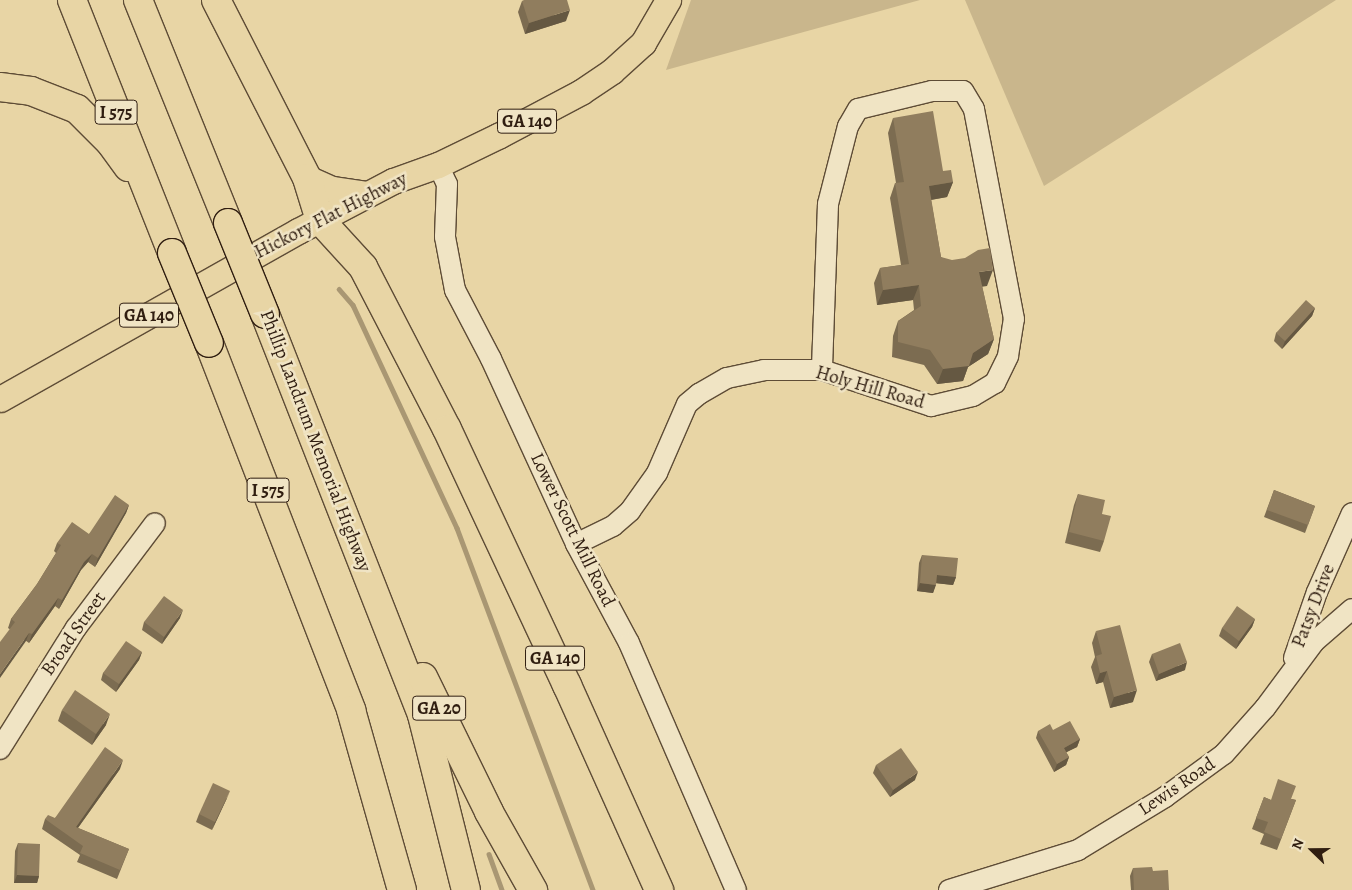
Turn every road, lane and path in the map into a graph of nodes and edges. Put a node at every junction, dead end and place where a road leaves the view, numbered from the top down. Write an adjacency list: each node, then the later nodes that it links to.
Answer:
1 (72, 0): 9 (highway, I 575)
2 (668, 0): 6 (main road, Hickory Flat Highway / GA 140)
3 (220, 8): 7 (highway)
4 (142, 11): 15 (highway, Phillip Landrum Memorial Highway, bridge)
5 (0, 87): 9 (highway)
6 (438, 165): 8 (main road, Hickory Flat Highway / GA 140); 16 (street, Lower Scott Mill Road)
7 (307, 178): 8 (main road); 10 (highway)
8 (368, 194): 10 (main road, Hickory Flat Highway / GA 140)
9 (150, 199): 20 (highway, I 575, bridge)
10 (320, 220): 12 (main road, Hickory Flat Highway / GA 140); 23 (highway, GA 140)
11 (822, 370): 11 (street, Holy Hill Road); 16 (street, Holy Hill Road)
12 (0, 398)
13 (1352, 513): 18 (street, Patsy Drive)
14 (155, 523): 19 (street, Broad Street)
15 (355, 542): 21 (highway, Phillip Landrum Memorial Highway); 22 (highway, GA 20)
16 (576, 544): 24 (street, Lower Scott Mill Road)
17 (1352, 609): 18 (street, Lewis Road)
18 (1289, 672): 25 (street, Lewis Road)
19 (0, 749)
20 (402, 890)
21 (466, 890)
22 (533, 890)
23 (659, 890)
24 (736, 890)
25 (949, 890)

